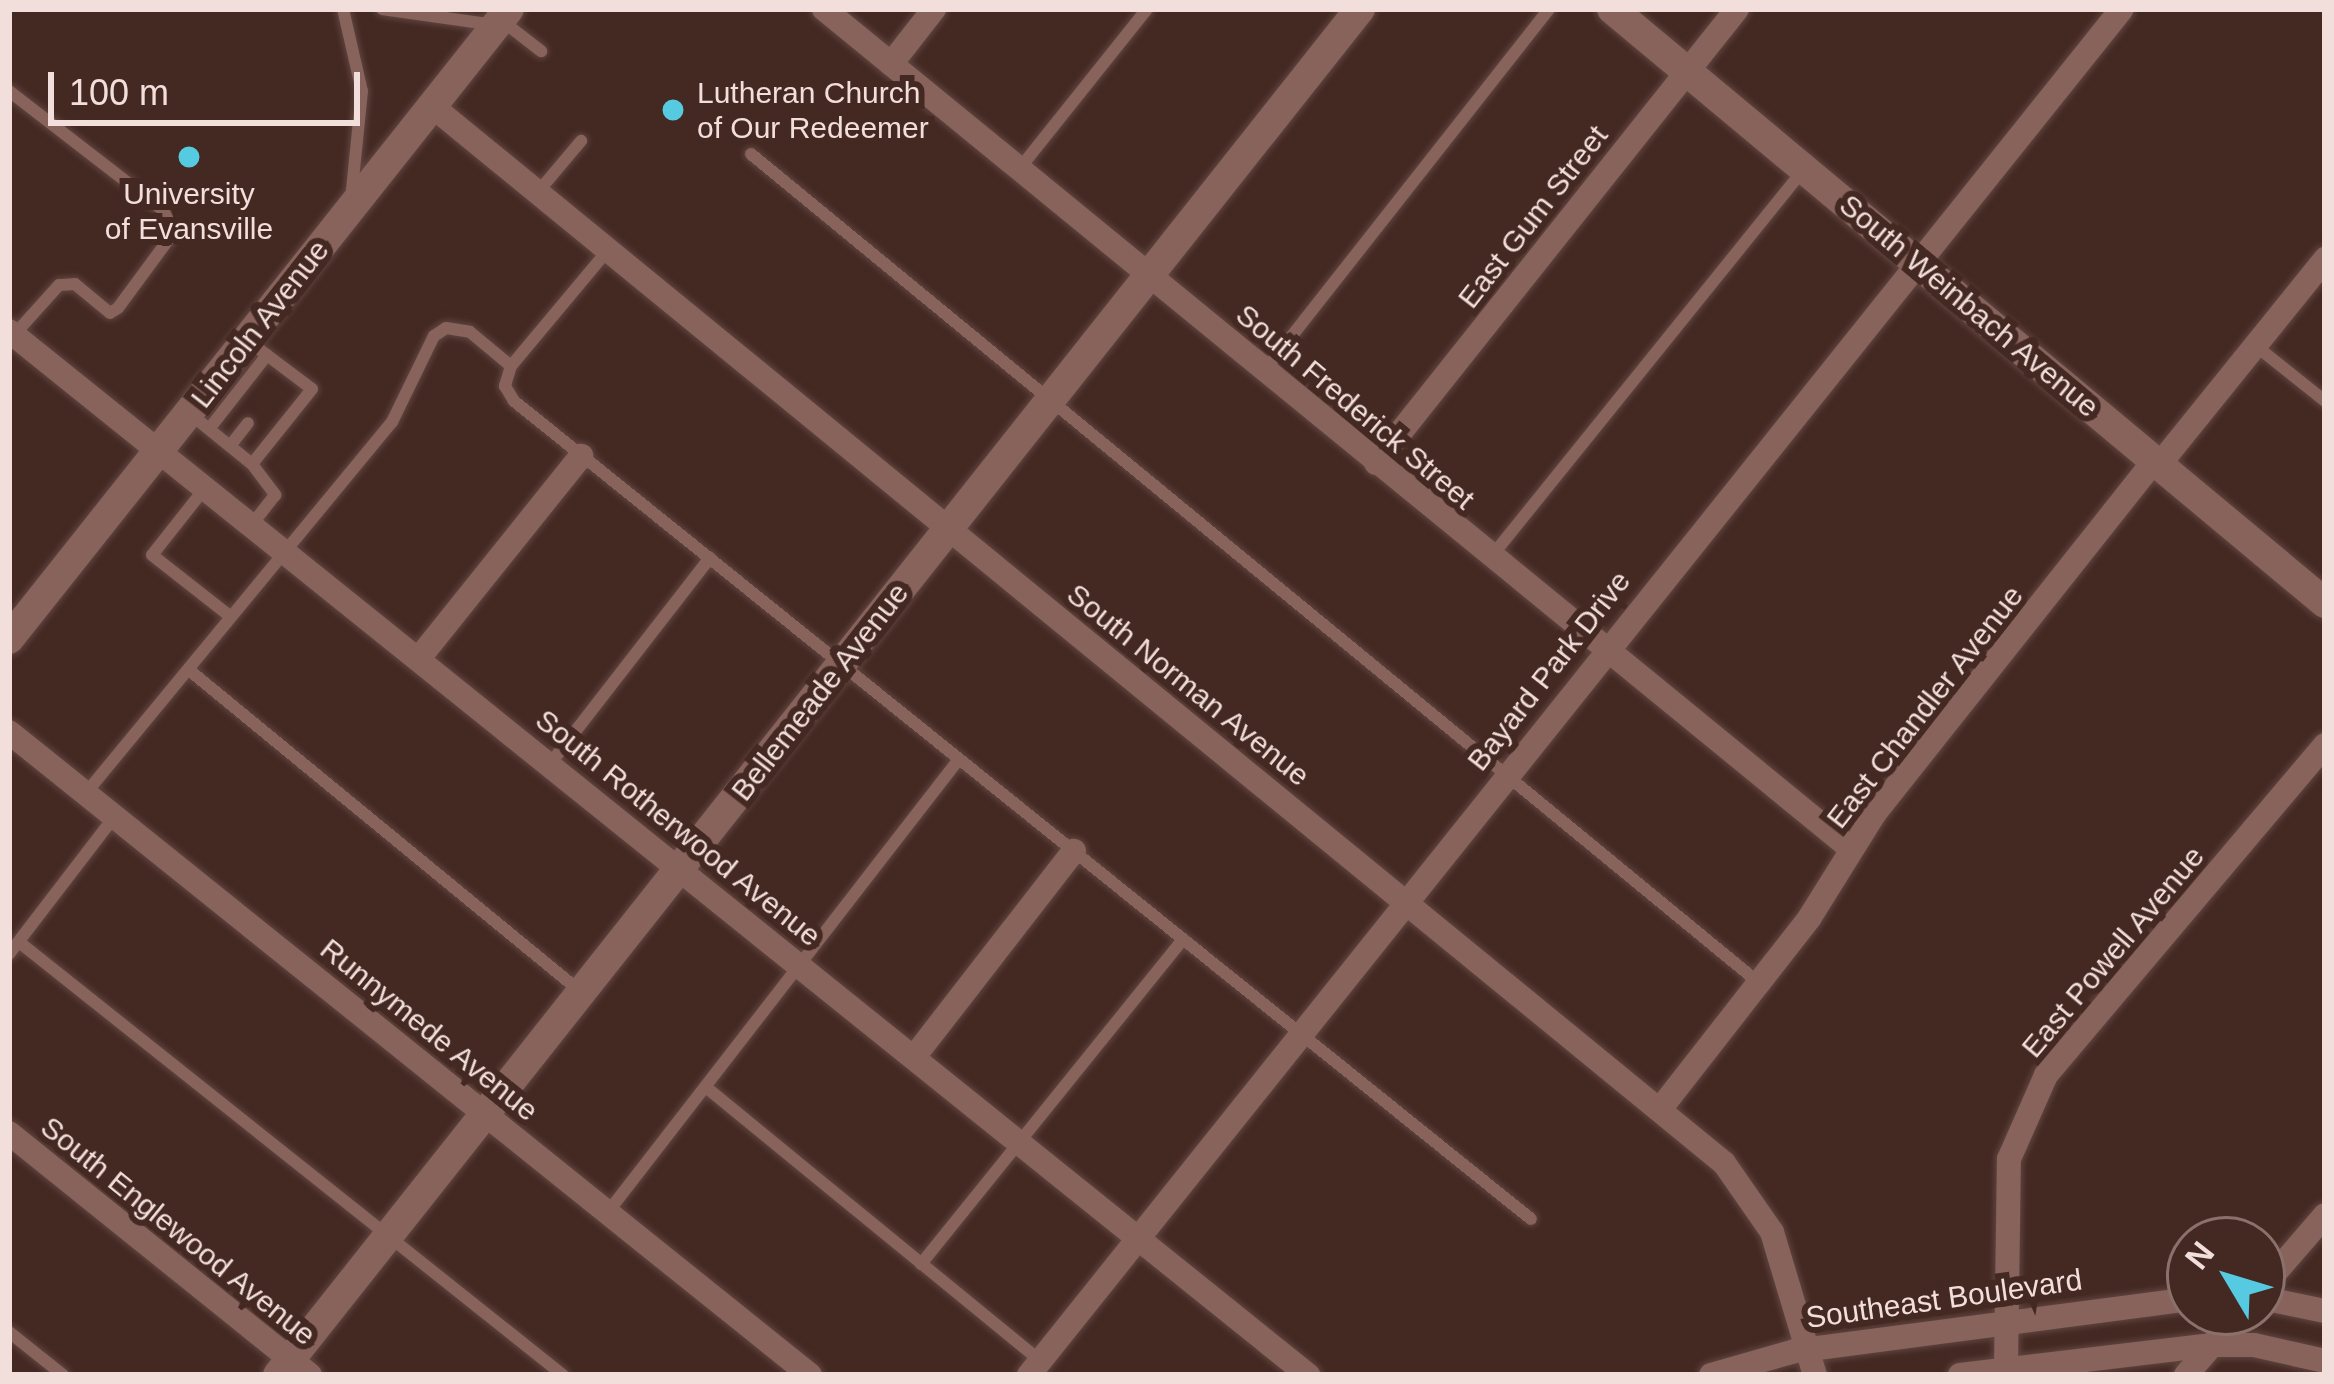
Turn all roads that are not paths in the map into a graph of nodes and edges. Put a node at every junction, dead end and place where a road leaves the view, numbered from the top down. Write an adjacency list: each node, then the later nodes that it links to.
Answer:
1 (343, 9): 22 (lane)
2 (382, 9): 11 (lane)
3 (824, 9): 13 (street, South Frederick Street)
4 (934, 9): 13 (street)
5 (1147, 9): 19 (lane)
6 (1360, 9): 26 (street, Bellemeade Avenue)
7 (1550, 9): 31 (lane)
8 (1612, 9): 14 (street, South Weinbach Avenue)
9 (1737, 9): 14 (street, East Gum Street)
10 (2122, 9): 25 (street, Bayard Park Drive)
11 (502, 18): 12 (lane); 16 (street, Lincoln Avenue)
12 (541, 51)
13 (891, 64): 19 (street, South Frederick Street)
14 (1687, 71): 20 (street, South Weinbach Avenue); 41 (street, East Gum Street)
15 (9, 91): 27 (lane)
16 (433, 106): 21 (street, South Norman Avenue); 22 (street, Lincoln Avenue)
17 (581, 141): 21 (lane)
18 (751, 154): 34 (lane)
19 (1019, 169): 26 (street, South Frederick Street)
20 (1804, 169): 25 (street, South Weinbach Avenue); 49 (lane)
21 (538, 192): 23 (street, South Norman Avenue)
22 (346, 215): 29 (street, Lincoln Avenue)
23 (608, 249): 30 (lane); 46 (street, South Norman Avenue)
24 (2325, 259): 28 (street, East Chandler Avenue)
25 (1916, 262): 42 (street, South Weinbach Avenue); 53 (street, Bayard Park Drive)
26 (1149, 277): 31 (street, South Frederick Street); 34 (street, Bellemeade Avenue)
27 (11, 333): 39 (street, South Rotherwood Avenue)
28 (2256, 346): 35 (lane); 42 (street, East Chandler Avenue)
29 (257, 347): 32 (lane); 36 (street, Lincoln Avenue)
30 (511, 366): 40 (lane); 47 (lane)
31 (1264, 370): 41 (street, South Frederick Street)
32 (289, 371): 33 (lane); 43 (lane)
33 (277, 386)
34 (1051, 400): 46 (street, Bellemeade Avenue); 61 (lane)
35 (2325, 401)
36 (199, 421): 38 (lane); 39 (street, Lincoln Avenue)
37 (248, 422): 38 (lane)
38 (230, 446): 43 (lane)
39 (162, 448): 44 (street, South Rotherwood Avenue); 52 (street, Lincoln Avenue)
40 (581, 456): 48 (lane); 54 (street)
41 (1376, 463): 49 (street, South Frederick Street)
42 (2157, 463): 50 (street, South Weinbach Avenue); 64 (street, East Chandler Avenue)
43 (252, 464): 45 (lane)
44 (207, 485): 45 (street, South Rotherwood Avenue); 51 (lane)
45 (254, 522): 47 (street, South Rotherwood Avenue)
46 (949, 529): 55 (street, Bellemeade Avenue); 67 (street, South Norman Avenue)
47 (286, 548): 51 (lane); 54 (street, South Rotherwood Avenue)
48 (710, 558): 55 (lane); 60 (lane)
49 (1490, 558): 53 (street, South Frederick Street)
50 (2325, 603)
51 (230, 617): 56 (lane)
52 (9, 639)
53 (1602, 650): 61 (street, Bayard Park Drive); 64 (street, South Frederick Street)
54 (419, 657): 60 (street, South Rotherwood Avenue)
55 (840, 666): 59 (lane); 66 (street, Bellemeade Avenue)
56 (189, 670): 62 (lane); 73 (lane)
57 (9, 732): 62 (street, Runnymede Avenue)
58 (2325, 745): 91 (street, East Powell Avenue)
59 (958, 759): 65 (lane); 71 (lane)
60 (550, 764): 66 (street, South Rotherwood Avenue)
61 (1504, 776): 67 (street, Bayard Park Drive); 72 (lane)
62 (86, 794): 63 (street, Runnymede Avenue)
63 (113, 817): 69 (lane); 78 (street, Runnymede Avenue)
64 (1850, 848): 72 (street, East Chandler Avenue)
65 (1073, 851): 68 (lane); 75 (street)
66 (680, 868): 71 (street, South Rotherwood Avenue); 73 (street, Bellemeade Avenue)
67 (1407, 900): 74 (street, Bayard Park Drive); 77 (street, South Norman Avenue)
68 (1182, 940): 74 (lane); 80 (lane)
69 (19, 942): 70 (lane); 84 (lane)
70 (9, 954)
71 (801, 966): 75 (street, South Rotherwood Avenue); 76 (lane)
72 (1758, 982): 77 (street, East Chandler Avenue)
73 (581, 992): 78 (street, Bellemeade Avenue)
74 (1298, 1038): 83 (lane); 85 (street, Bayard Park Drive)
75 (914, 1057): 80 (street, South Rotherwood Avenue)
76 (707, 1088): 81 (lane); 87 (lane)
77 (1661, 1108): 95 (street, South Norman Avenue)
78 (485, 1113): 81 (street, Runnymede Avenue); 84 (street, Bellemeade Avenue)
79 (9, 1133): 99 (street, South Englewood Avenue)
80 (1018, 1142): 85 (street, South Rotherwood Avenue); 87 (lane)
81 (607, 1213): 102 (street, Runnymede Avenue)
82 (2325, 1215): 86 (street)
83 (1531, 1219)
84 (388, 1235): 99 (street, Bellemeade Avenue); 101 (lane)
85 (1138, 1239): 97 (street, Bayard Park Drive); 103 (street, South Rotherwood Avenue)
86 (2286, 1260)
87 (921, 1264): 97 (lane)
88 (2166, 1302): 91 (street, Southeast Boulevard)
89 (2286, 1303): 90 (street)
90 (2325, 1311)
91 (2001, 1321): 95 (street, Southeast Boulevard); 98 (street, East Powell Avenue)
92 (9, 1332): 100 (lane)
93 (2220, 1336): 94 (street)
94 (2212, 1345): 96 (street); 98 (street); 107 (street)
95 (1811, 1348): 104 (street, Southeast Boulevard); 105 (street, South Norman Avenue)
96 (2325, 1361)
97 (1034, 1368)
98 (2006, 1368): 106 (street)
99 (293, 1370)
100 (63, 1375)
101 (562, 1375)
102 (810, 1375)
103 (1308, 1375)
104 (1711, 1375)
105 (1816, 1375)
106 (1960, 1375)
107 (2186, 1375)

